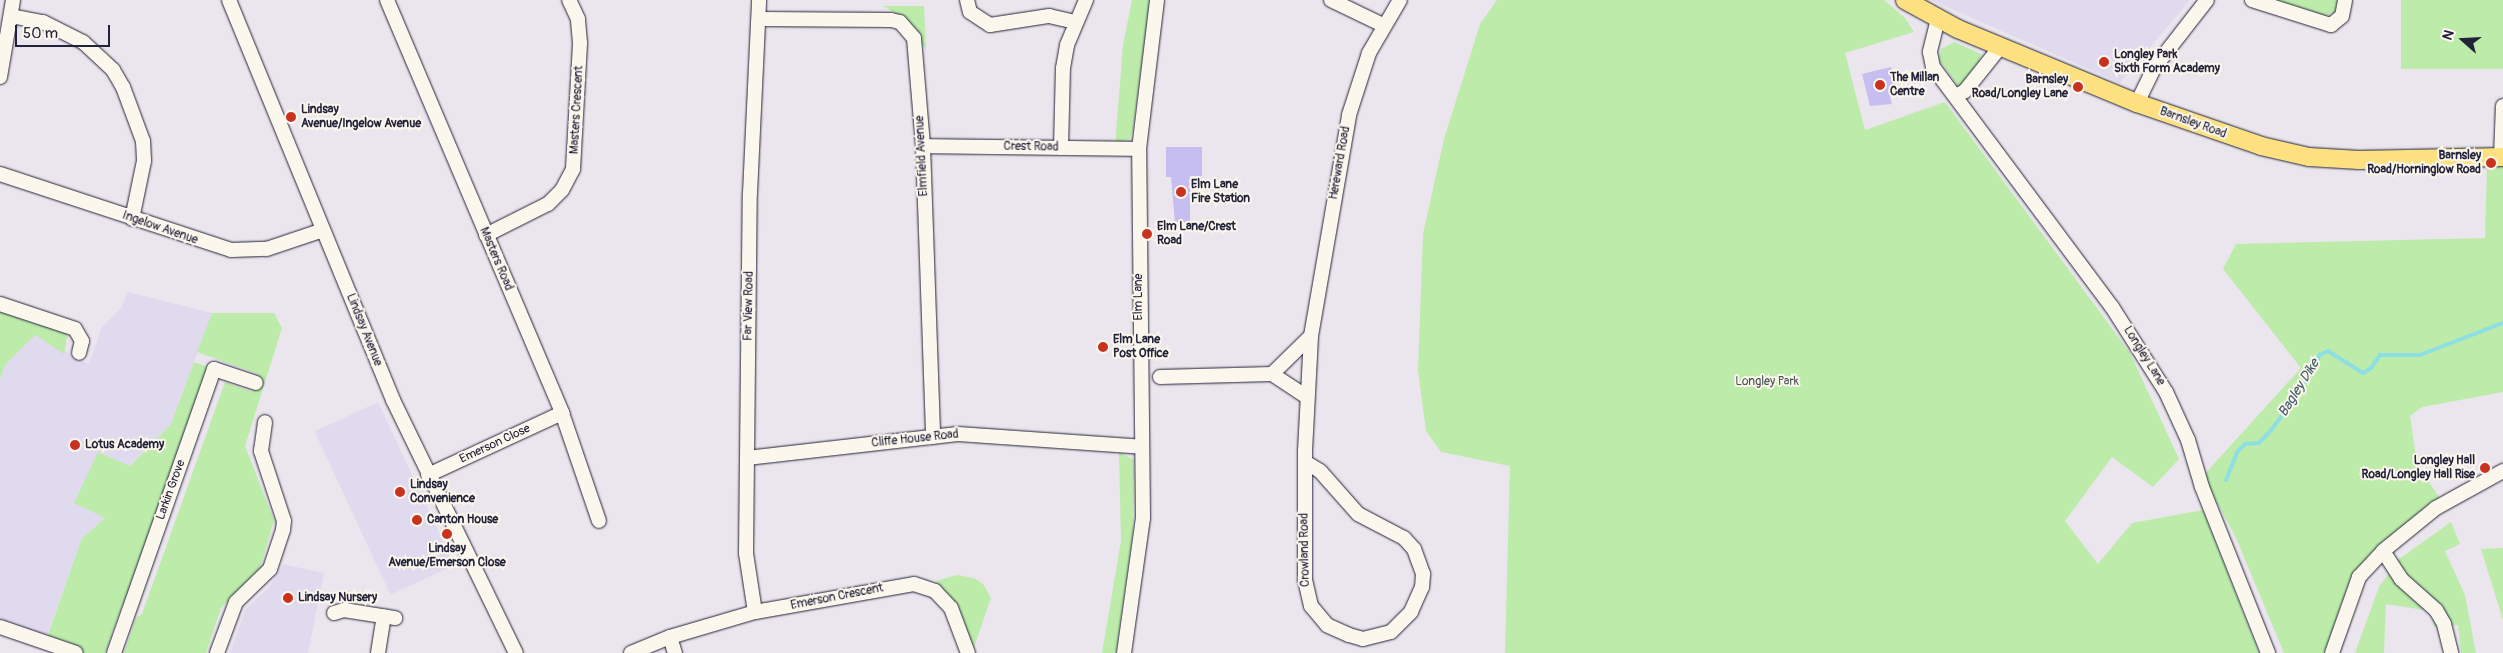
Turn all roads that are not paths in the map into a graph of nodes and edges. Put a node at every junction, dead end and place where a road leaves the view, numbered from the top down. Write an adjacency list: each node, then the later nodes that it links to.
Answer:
1 (13, 0): 15 (street)
2 (229, 0): 31 (street, Lindsay Avenue)
3 (387, 0): 32 (street, Masters Road)
4 (569, 0): 32 (street, Masters Crescent)
5 (759, 0): 16 (street, Far View Road)
6 (967, 0): 18 (street)
7 (1086, 0): 18 (street)
8 (1157, 0): 27 (street, Elm Lane)
9 (1331, 0): 19 (street)
10 (1400, 0): 19 (street, Hereward Road)
11 (1904, 0): 17 (main road, Barnsley Road)
12 (2207, 0): 23 (street)
13 (2252, 0): 14 (street)
14 (2344, 0)
15 (11, 16): 21 (street); 30 (street)
16 (760, 19): 25 (street, Elmfield Avenue); 44 (street, Far View Road)
17 (1938, 19): 20 (main road, Barnsley Road); 22 (street, Longley Lane)
18 (1076, 22): 26 (street)
19 (1383, 26): 34 (street, Hereward Road)
20 (2001, 46): 22 (street); 23 (main road, Barnsley Road)
21 (0, 77)
22 (1956, 96): 63 (street, Longley Lane)
23 (2137, 103): 28 (main road, Barnsley Road)
24 (2503, 106): 28 (street)
25 (923, 146): 26 (street, Crest Road); 42 (street, Elmfield Avenue)
26 (1061, 148): 27 (street, Crest Road)
27 (1139, 149): 43 (street, Elm Lane)
28 (2502, 157)
29 (0, 174): 30 (street, Ingelow Avenue)
30 (132, 219): 31 (street, Ingelow Avenue)
31 (323, 230): 47 (street, Lindsay Avenue)
32 (486, 235): 40 (street, Masters Road)
33 (0, 304): 35 (street)
34 (1311, 336): 36 (street); 39 (street, Hereward Road)
35 (79, 353)
36 (1272, 374): 37 (street); 39 (street)
37 (1160, 377)
38 (256, 383): 55 (street, Larkin Grove)
39 (1307, 397): 45 (street, Crowland Road)
40 (562, 412): 47 (street, Emerson Close); 48 (street, Masters Road)
41 (265, 422): 56 (street)
42 (933, 437): 43 (street, Cliffe House Road); 44 (street, Cliffe House Road)
43 (1142, 447): 62 (street, Elm Lane)
44 (747, 458): 50 (street, Far View Road)
45 (1305, 462): 45 (street, Crowland Road)
46 (2503, 471): 49 (street)
47 (428, 475): 58 (street, Lindsay Avenue)
48 (599, 521)
49 (2383, 551): 64 (street); 65 (street)
50 (755, 612): 53 (street, Emerson Crescent); 61 (street, Emerson Crescent)
51 (334, 613): 57 (street)
52 (0, 627): 54 (street)
53 (670, 637): 59 (street, Emerson Crescent); 60 (street)
54 (76, 653)
55 (114, 653)
56 (217, 653)
57 (378, 653)
58 (516, 653)
59 (631, 653)
60 (676, 653)
61 (968, 653)
62 (1124, 653)
63 (2268, 653)
64 (2332, 653)
65 (2451, 653)

